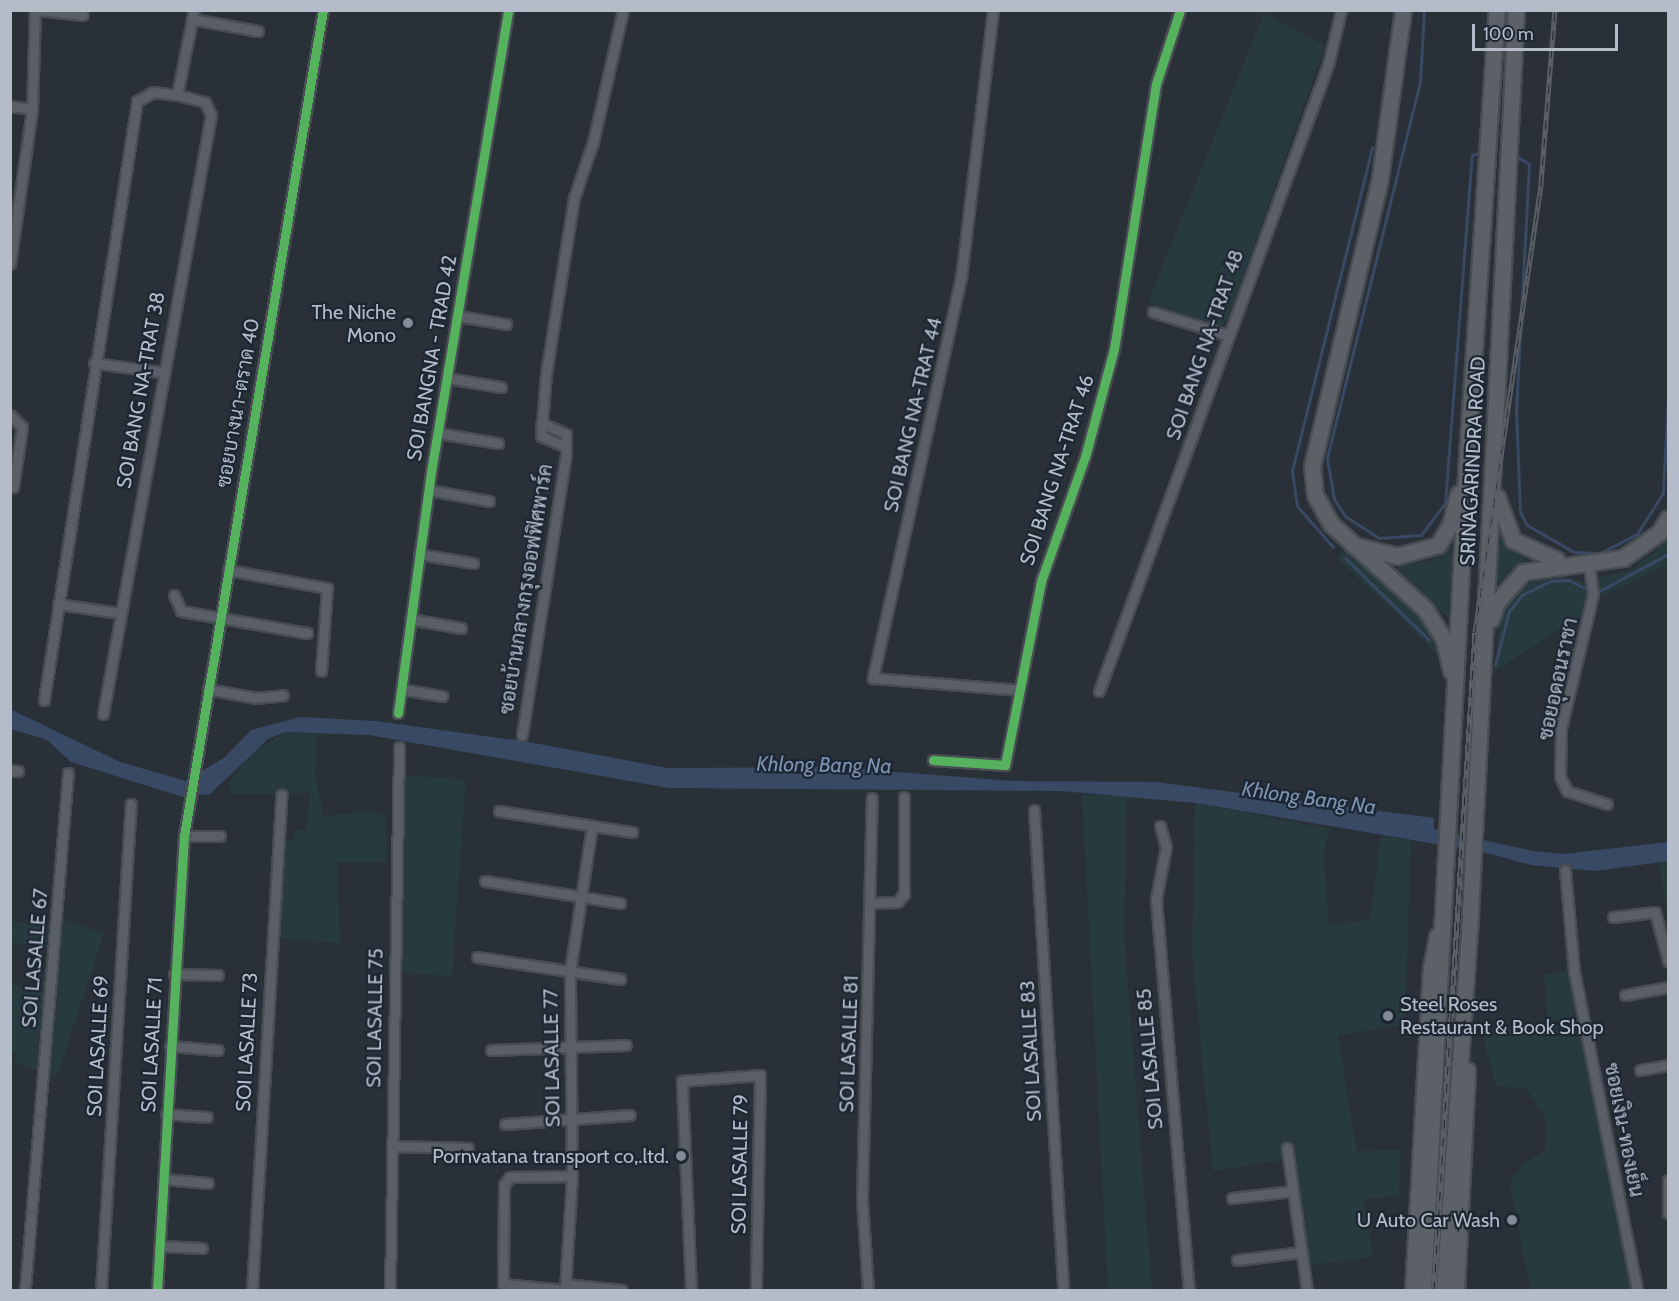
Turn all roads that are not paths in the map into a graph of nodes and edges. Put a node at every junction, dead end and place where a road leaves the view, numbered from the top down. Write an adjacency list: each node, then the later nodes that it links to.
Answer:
1 (37, 10): 11 (street); 16 (street)
2 (323, 10): 39 (street, ซอยบางนา-ตราด 40)
3 (508, 10): 19 (street, SOI BANGNA - TRAD 42)
4 (623, 10): 59 (street, ซอยบ้านกลางกรุงออฟฟิศพาร์ค)
5 (993, 10): 52 (street, SOI BANG NA-TRAT 44)
6 (1180, 10): 52 (street, SOI BANG NA-TRAT 46)
7 (1341, 10): 21 (street, SOI BANG NA-TRAT 48)
8 (1403, 10): 35 (main road)
9 (1497, 10): 29 (main road, SRINAGARINDRA ROAD)
10 (1516, 10): 30 (main road, SRINAGARINDRA ROAD)
11 (83, 15)
12 (193, 15): 13 (street); 14 (street)
13 (258, 31)
14 (177, 95): 22 (street, SOI BANG NA-TRAT 38); 23 (street, SOI BANG NA-TRAT 38)
15 (10, 106): 16 (street)
16 (32, 109): 17 (street)
17 (10, 264)
18 (1153, 312): 21 (street)
19 (458, 316): 20 (street); 24 (street, SOI BANGNA - TRAD 42)
20 (506, 324)
21 (1227, 335): 53 (street, SOI BANG NA-TRAT 48)
22 (94, 363): 23 (street); 41 (street, SOI BANG NA-TRAT 38)
23 (161, 372): 42 (street, SOI BANG NA-TRAT 38)
24 (447, 378): 25 (street); 27 (street, SOI BANGNA - TRAD 42)
25 (501, 387)
26 (10, 415): 31 (street)
27 (438, 433): 28 (street); 32 (street, SOI BANGNA - TRAD 42)
28 (498, 443)
29 (1467, 456): 35 (main road); 49 (main road, SRINAGARINDRA ROAD)
30 (1493, 470): 38 (main road); 47 (main road, SRINAGARINDRA ROAD)
31 (13, 487)
32 (429, 490): 33 (street); 36 (street, SOI BANGNA - TRAD 42)
33 (489, 501)
34 (1668, 518): 38 (main road)
35 (1350, 544): 49 (main road)
36 (419, 554): 37 (street); 44 (street, SOI BANGNA - TRAD 42)
37 (473, 563)
38 (1585, 566): 47 (main road); 68 (street, ซอยอุดอนราชา)
39 (228, 570): 43 (street, ซอยบางนา-ตราด 40); 48 (street)
40 (174, 596): 43 (street)
41 (58, 604): 42 (street); 56 (street, SOI BANG NA-TRAT 38)
42 (120, 613): 58 (street, SOI BANG NA-TRAT 38)
43 (220, 618): 46 (street); 50 (street, ซอยบางนา-ตราด 40)
44 (410, 619): 45 (street); 51 (street, SOI BANGNA - TRAD 42)
45 (461, 628)
46 (307, 633)
47 (1486, 633): 82 (main road, SRINAGARINDRA ROAD)
48 (321, 671)
49 (1455, 688): 81 (main road, SRINAGARINDRA ROAD)
50 (208, 689): 54 (street); 66 (street, ซอยบางนา-ตราด 40)
51 (401, 689): 55 (street); 57 (street, SOI BANGNA - TRAD 42)
52 (1019, 690): 61 (street, SOI BANG NA-TRAT 46)
53 (1099, 691)
54 (283, 694)
55 (442, 696)
56 (44, 700)
57 (398, 713)
58 (103, 714)
59 (522, 735)
60 (399, 747): 104 (street, SOI LASALLE 75)
61 (933, 760)
62 (68, 773): 119 (street, SOI LASALLE 67)
63 (281, 795): 122 (street, SOI LASALLE 73)
64 (904, 797): 80 (street)
65 (872, 798): 80 (street, SOI LASALLE 81)
66 (189, 801): 74 (street, SOI LASALLE 71)
67 (131, 804): 120 (street, SOI LASALLE 69)
68 (1607, 804)
69 (1034, 810): 128 (street, SOI LASALLE 83)
70 (499, 811): 71 (street)
71 (592, 826): 73 (street); 78 (street, SOI LASALLE 77)
72 (1160, 826): 129 (street, SOI LASALLE 85)
73 (632, 832)
74 (184, 836): 75 (street); 87 (street, SOI LASALLE 71)
75 (220, 836)
76 (1565, 870): 135 (street, ซอยเงิน-ทองเย็น)
77 (485, 881): 78 (street)
78 (581, 897): 79 (street); 86 (street, SOI LASALLE 77)
79 (620, 903)
80 (870, 903): 127 (street, SOI LASALLE 81)
81 (1443, 910): 131 (main road, SRINAGARINDRA ROAD); 132 (main road, SRINAGARINDRA ROAD)
82 (1470, 914): 133 (main road, SRINAGARINDRA ROAD); 134 (main road, SRINAGARINDRA ROAD)
83 (1612, 917): 85 (street)
84 (477, 957): 86 (street)
85 (1668, 961)
86 (570, 971): 89 (street); 94 (street, SOI LASALLE 77)
87 (174, 975): 88 (street); 93 (street, SOI LASALLE 71)
88 (218, 975)
89 (620, 979)
90 (1668, 987): 91 (street)
91 (1625, 995)
92 (626, 1045): 94 (street)
93 (170, 1046): 95 (street); 99 (street, SOI LASALLE 71)
94 (569, 1047): 96 (street); 102 (street, SOI LASALLE 77)
95 (218, 1050)
96 (491, 1050)
97 (1668, 1065): 98 (street)
98 (1640, 1070)
99 (166, 1114): 101 (street); 108 (street, SOI LASALLE 71)
100 (630, 1115): 102 (street)
101 (207, 1117)
102 (571, 1120): 103 (street); 107 (street, SOI LASALLE 77)
103 (505, 1124)
104 (392, 1146): 105 (street); 123 (street, SOI LASALLE 75)
105 (468, 1148)
106 (1287, 1148): 111 (street)
107 (572, 1176): 118 (street, SOI LASALLE 77); 118 (street)
108 (163, 1179): 110 (street); 114 (street, SOI LASALLE 71)
109 (1668, 1180): 113 (street)
110 (208, 1183)
111 (1293, 1191): 112 (street); 116 (street)
112 (1232, 1198)
113 (1668, 1213)
114 (159, 1246): 115 (street); 121 (street, SOI LASALLE 71)
115 (202, 1248)
116 (1302, 1252): 117 (street); 130 (street)
117 (1237, 1260)
118 (565, 1288): 124 (street)
119 (25, 1290)
120 (101, 1290)
121 (157, 1290)
122 (252, 1290)
123 (390, 1290)
124 (622, 1290)
125 (692, 1290): 126 (street, SOI LASALLE 79)
126 (756, 1290)
127 (868, 1290)
128 (1063, 1290)
129 (1189, 1290)
130 (1306, 1290)
131 (1413, 1290)
132 (1423, 1290)
133 (1444, 1290)
134 (1456, 1290)
135 (1637, 1290)

